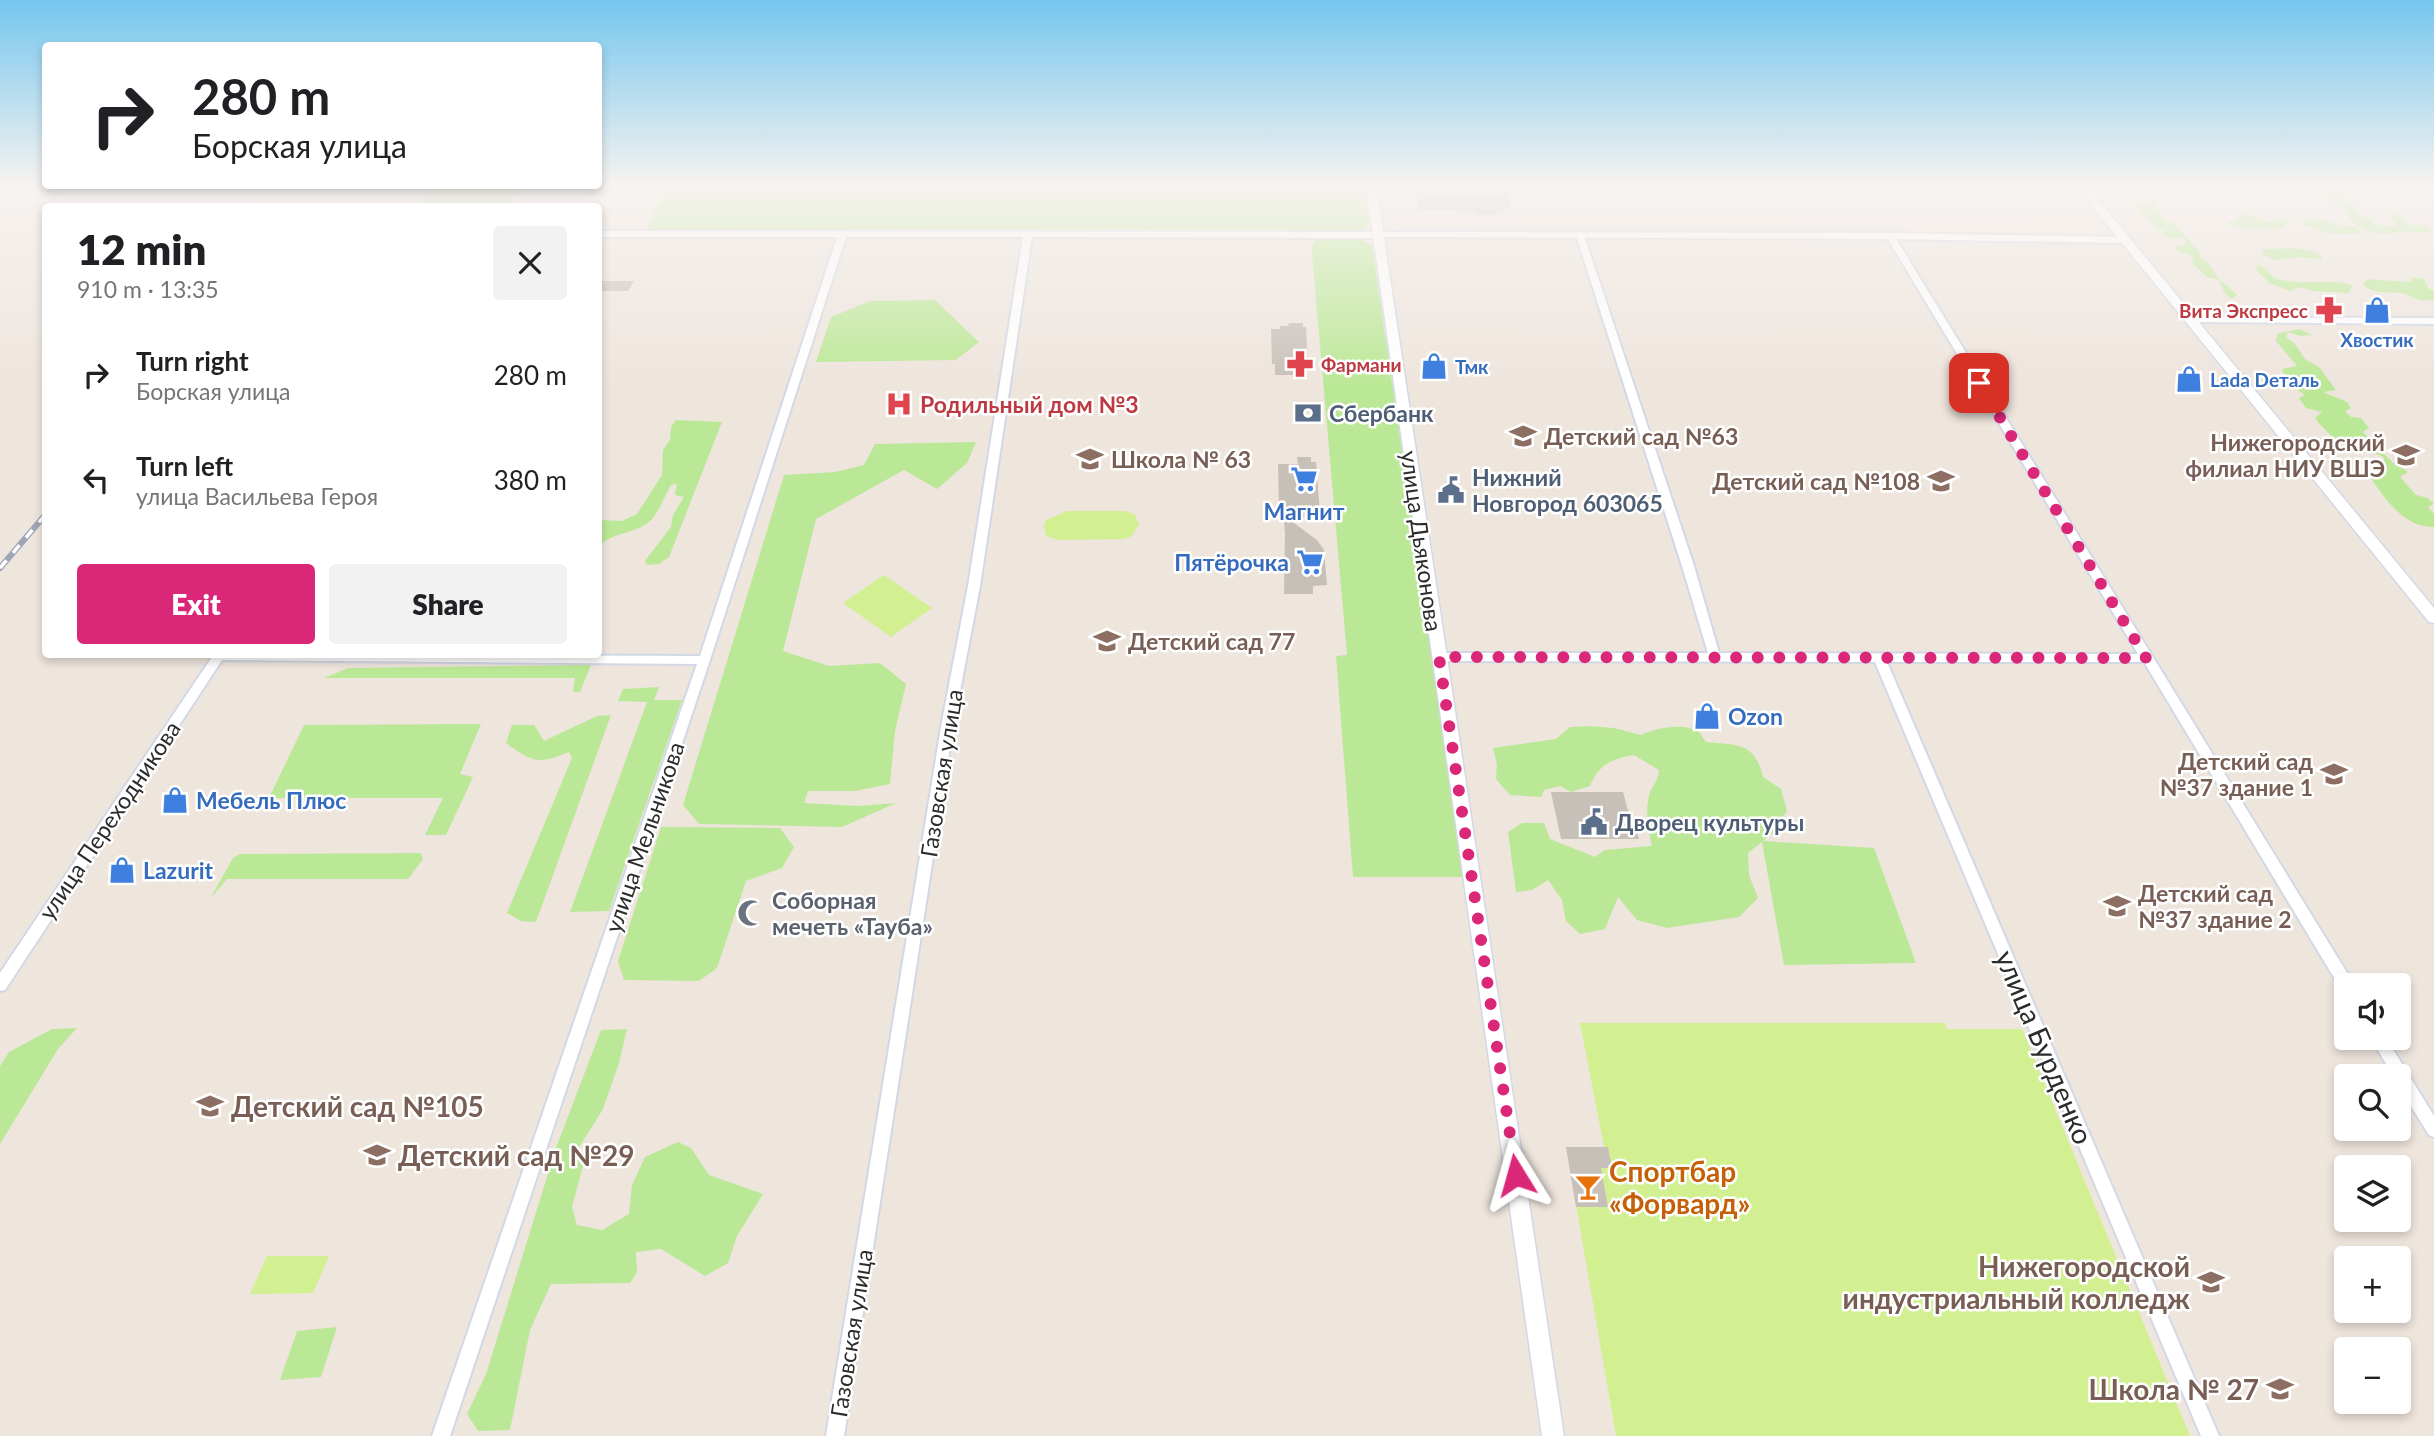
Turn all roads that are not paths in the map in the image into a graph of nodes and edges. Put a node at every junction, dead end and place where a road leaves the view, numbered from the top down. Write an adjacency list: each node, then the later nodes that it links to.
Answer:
1 (837, 252): 16 (street, улица Мельникова)
2 (1025, 252): 22 (street, Газовская улица)
3 (1380, 252): 10 (main road, улица Дьяконова)
4 (1586, 252): 13 (street)
5 (1900, 252): 15 (street)
6 (2136, 252): 7 (main road)
7 (2192, 320): 8 (street); 9 (main road)
8 (2434, 321)
9 (2434, 618)
10 (1439, 657): 13 (street); 23 (main road, улица Дьяконова)
11 (218, 658): 18 (street, улица Переходникова)
12 (462, 658): 16 (street)
13 (1715, 658): 14 (street)
14 (1879, 658): 15 (street); 24 (street, улица Бурденко)
15 (2146, 658): 17 (street)
16 (704, 660): 21 (street, улица Мельникова)
17 (2339, 973)
18 (0, 985)
19 (2385, 1050): 20 (street)
20 (2434, 1130)
21 (441, 1436)
22 (835, 1436)
23 (1553, 1436)
24 (2210, 1436)

